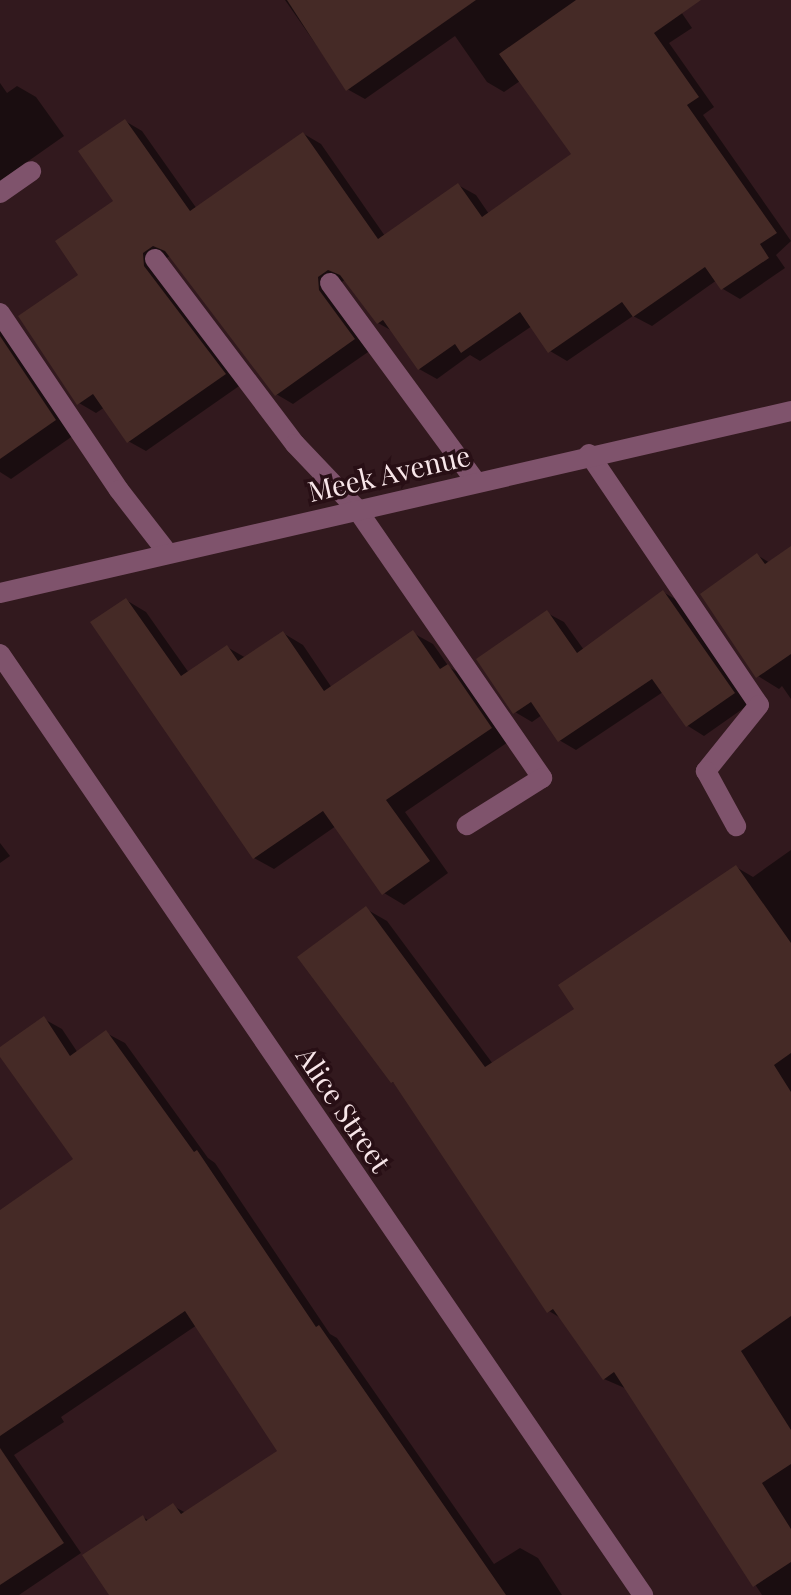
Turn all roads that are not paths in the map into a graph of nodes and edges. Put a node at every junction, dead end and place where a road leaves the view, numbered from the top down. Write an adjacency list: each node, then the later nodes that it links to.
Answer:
1 (31, 171): 2 (street)
2 (0, 193)
3 (155, 259): 9 (street)
4 (330, 283): 8 (street)
5 (0, 313): 10 (street)
6 (791, 411): 7 (street, Meek Avenue)
7 (589, 454): 8 (street, Meek Avenue); 14 (street)
8 (476, 482): 9 (street, Meek Avenue)
9 (356, 508): 10 (street, Meek Avenue); 13 (street)
10 (167, 552): 11 (street, Meek Avenue)
11 (0, 593)
12 (0, 654): 15 (street, Alice Street)
13 (467, 825)
14 (736, 826)
15 (643, 1595)

